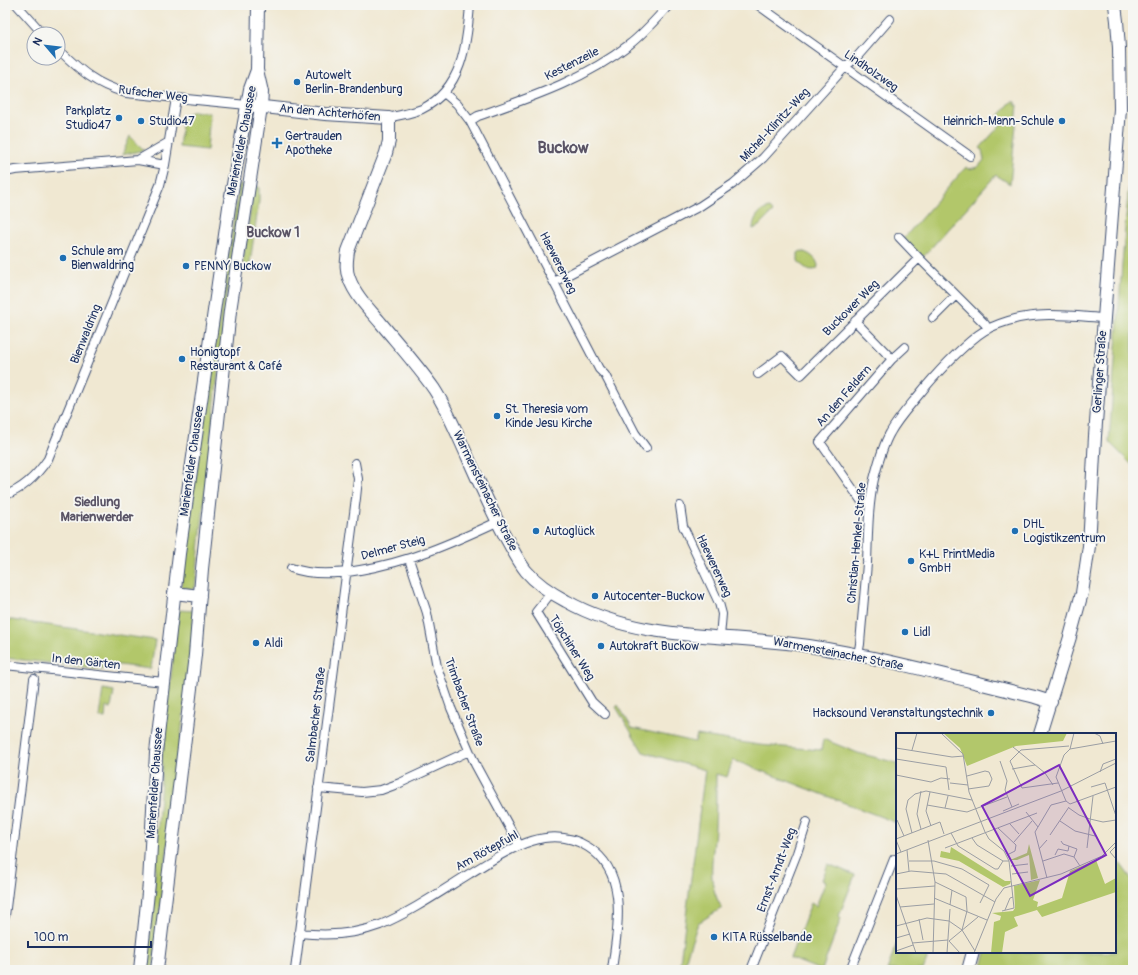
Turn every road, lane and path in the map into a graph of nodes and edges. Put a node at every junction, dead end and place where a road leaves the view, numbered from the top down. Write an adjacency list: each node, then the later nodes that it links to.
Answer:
1 (17, 5): 8 (street)
2 (258, 5): 11 (street)
3 (470, 5): 12 (street, An den Achterhöfen)
4 (669, 5): 17 (street, Kestenzeile)
5 (758, 5): 10 (street, Lindholzweg)
6 (1115, 5): 28 (street, Gerlinger Straße)
7 (890, 19): 10 (street, Michel-Klinitz-Weg)
8 (36, 26)
9 (66, 57): 13 (street, Rufacher Weg)
10 (845, 67): 19 (street, Lindholzweg); 25 (street, Michel-Klinitz-Weg)
11 (257, 70): 14 (street, Marienfelder Chaussee); 15 (street, Marienfelder Chaussee)
12 (444, 93): 16 (street, An den Achterhöfen); 17 (street, Haewererweg)
13 (176, 98): 14 (street, Rufacher Weg); 18 (street, Bienwaldring)
14 (247, 105): 15 (street, Rufacher Weg); 43 (street, Marienfelder Chaussee)
15 (261, 107): 16 (street, An den Achterhöfen); 45 (street, Marienfelder Chaussee)
16 (389, 118): 39 (street, Warmensteinacher Straße)
17 (470, 121): 25 (street, Haewererweg)
18 (169, 142): 20 (street); 21 (street, Bienwaldring)
19 (970, 156)
20 (138, 160): 21 (street); 22 (street)
21 (165, 165): 36 (street, Bienwaldring)
22 (5, 172)
23 (899, 237): 24 (street)
24 (919, 258): 26 (street); 29 (street, Buckower Weg)
25 (554, 282): 34 (street, Haewererweg)
26 (956, 295): 27 (street); 30 (street)
27 (933, 318)
28 (1104, 318): 30 (street, Christian-Henkel-Straße); 51 (street, Gerlinger Straße)
29 (855, 321): 32 (street); 33 (street, Buckower Weg)
30 (988, 329): 37 (street, Christian-Henkel-Straße)
31 (905, 347): 32 (street, An den Feldern)
32 (892, 359): 37 (street, An den Feldern)
33 (758, 374)
34 (646, 448)
35 (355, 463): 42 (street, Salmbacher Straße)
36 (5, 495)
37 (870, 503): 47 (street, Christian-Henkel-Straße)
38 (680, 506): 46 (street, Haewererweg)
39 (497, 522): 40 (street, Delmer Steig); 44 (street, Warmensteinacher Straße)
40 (409, 559): 42 (street, Delmer Steig); 54 (street, Trimbacher Straße)
41 (291, 568): 42 (street, Delmer Steig)
42 (346, 572): 55 (street, Salmbacher Straße)
43 (174, 593): 45 (street); 50 (street, Marienfelder Chaussee)
44 (551, 593): 46 (street, Warmensteinacher Straße); 52 (street, Töpchiner Weg)
45 (200, 596): 63 (street, Marienfelder Chaussee)
46 (720, 637): 47 (street, Warmensteinacher Straße)
47 (858, 655): 51 (street, Warmensteinacher Straße)
48 (5, 665): 50 (street, In den Gärten)
49 (34, 679): 59 (street)
50 (164, 682): 62 (street, Marienfelder Chaussee)
51 (1051, 702): 53 (street, Gerlinger Straße)
52 (605, 714)
53 (1040, 733)
54 (469, 750): 55 (street); 57 (street, Trimbacher Straße)
55 (318, 788): 60 (street, Salmbacher Straße)
56 (807, 822): 66 (street, Ernst-Arndt-Weg)
57 (519, 845): 60 (street, Am Rötepfuhl); 65 (street, Am Rötepfuhl)
58 (894, 859): 67 (street)
59 (5, 916)
60 (299, 933): 64 (street, Salmbacher Straße)
61 (973, 953): 68 (street)
62 (140, 970)
63 (158, 970)
64 (295, 970)
65 (612, 970)
66 (751, 970)
67 (850, 970)
68 (968, 970)

